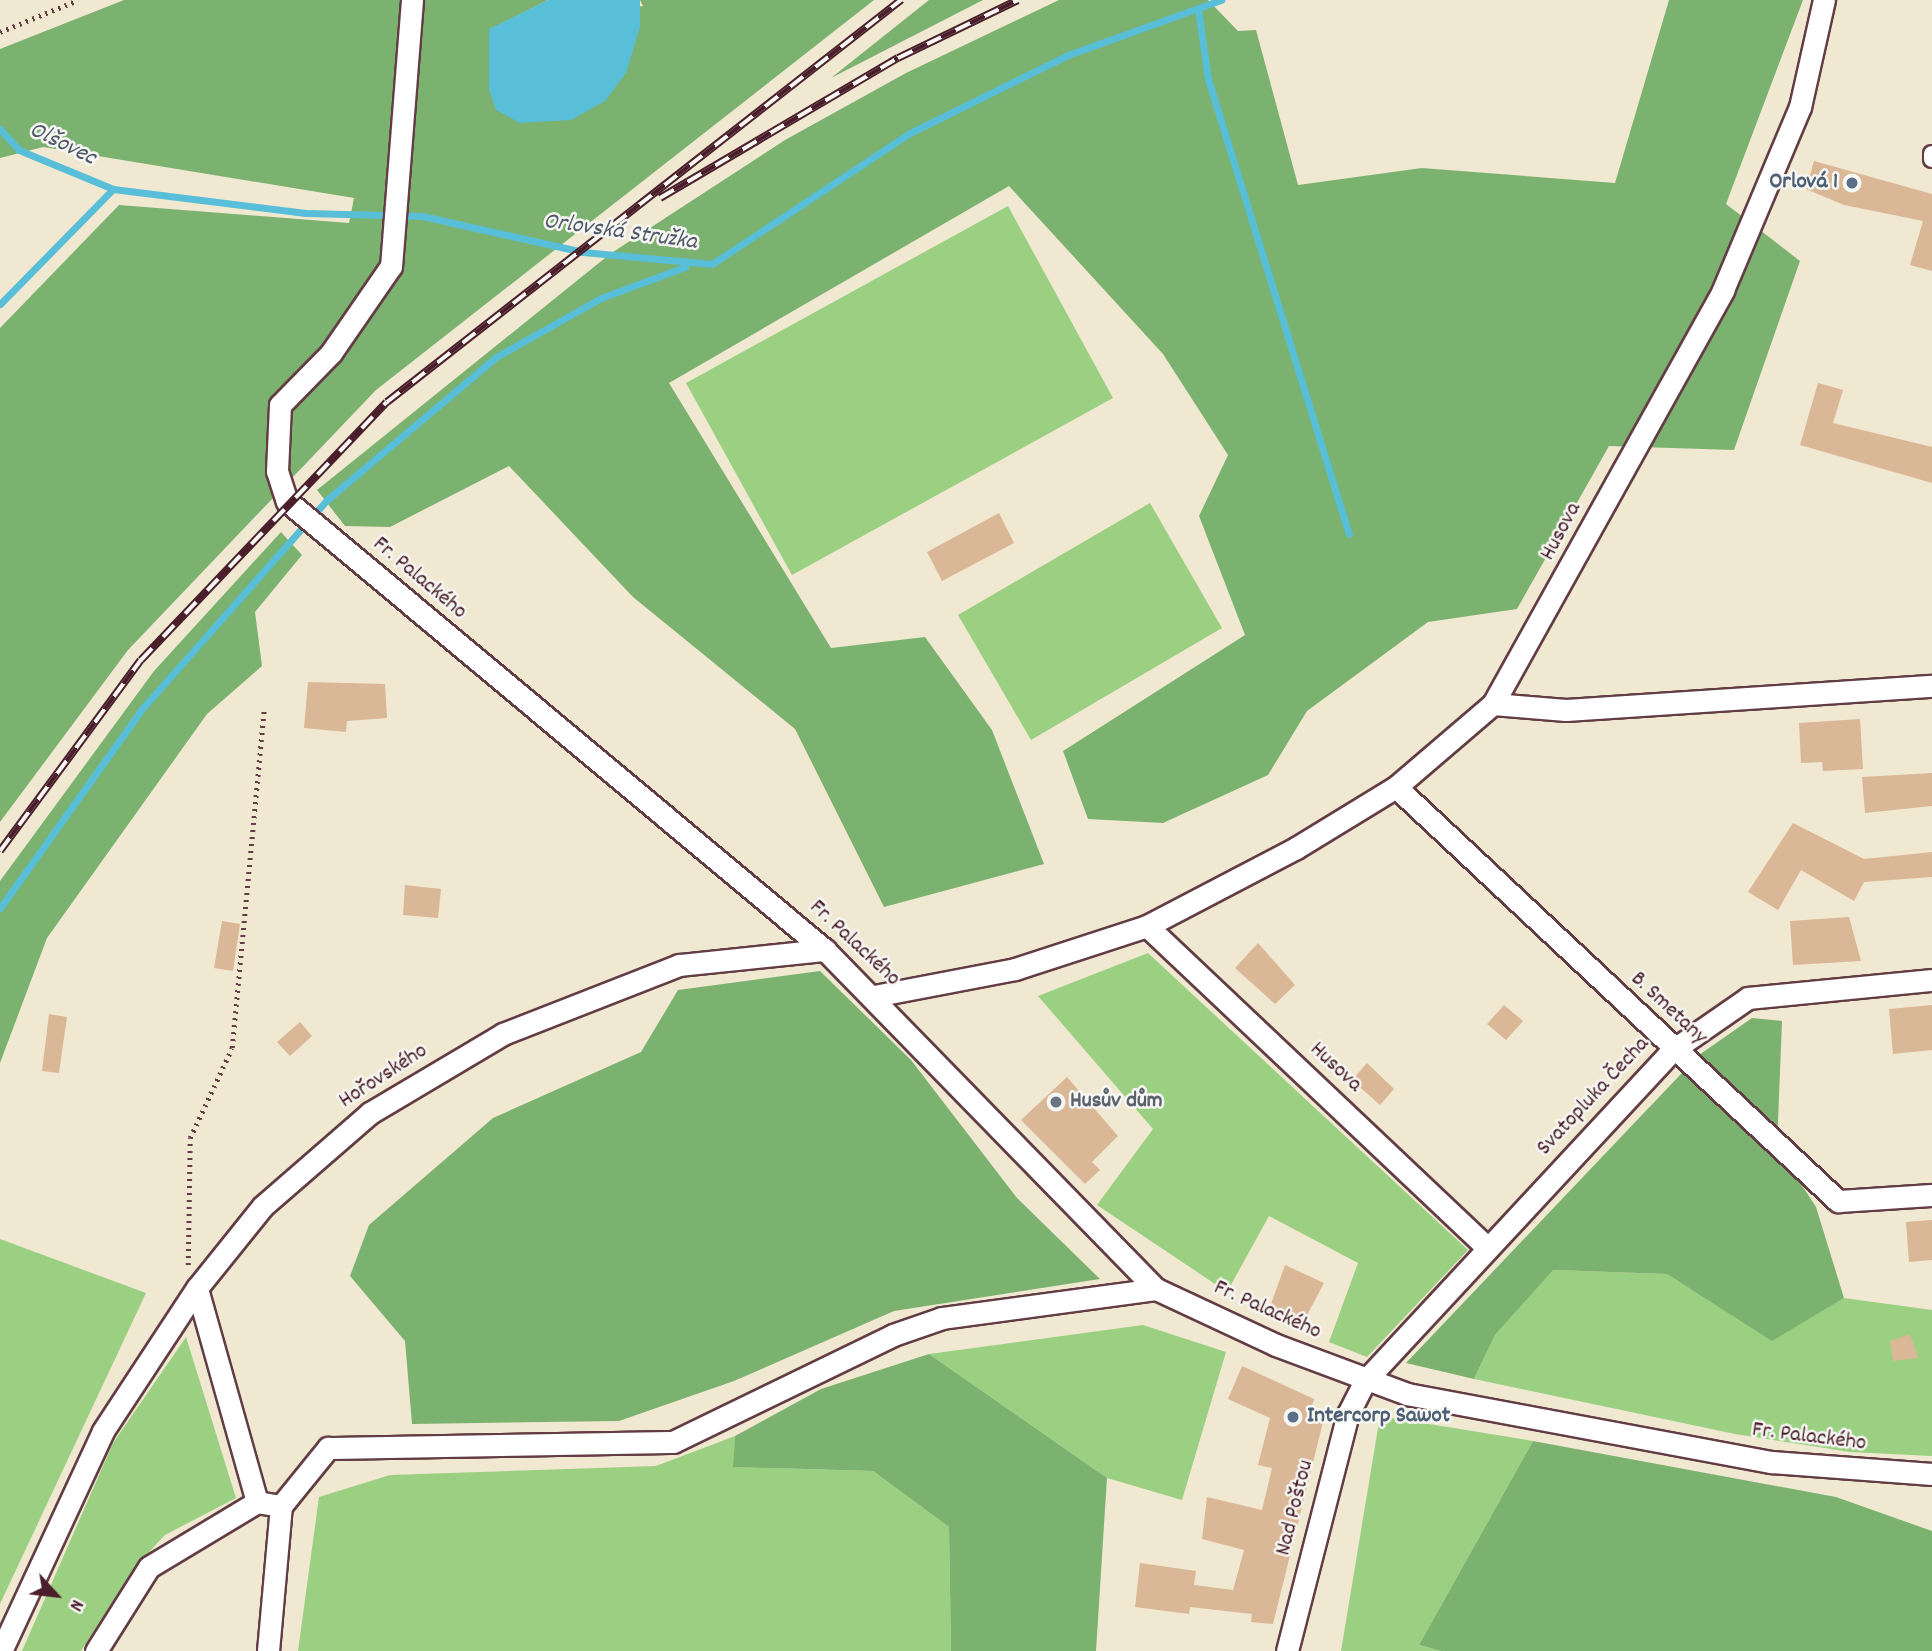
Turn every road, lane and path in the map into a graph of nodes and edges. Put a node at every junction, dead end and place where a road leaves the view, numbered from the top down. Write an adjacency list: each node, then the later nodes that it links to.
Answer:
1 (78, 0): 4 (path)
2 (412, 0): 10 (street, Fr. Palackého)
3 (1824, 0): 6 (street, Husova)
4 (0, 32)
5 (1932, 685): 6 (street)
6 (1493, 704): 8 (street, Husova)
7 (264, 707): 16 (path)
8 (1396, 787): 9 (street, Husova); 13 (street, B. Smetany)
9 (1147, 926): 12 (street, Husova); 15 (street, Husova)
10 (825, 950): 12 (street, Fr. Palackého); 16 (street, Hořovského)
11 (1932, 980): 13 (street, Svatopluka Čecha)
12 (874, 996): 17 (street, Fr. Palackého)
13 (1673, 1050): 14 (street, B. Smetany); 15 (street, Svatopluka Čecha)
14 (1932, 1195)
15 (1488, 1248): 18 (street, Svatopluka Čecha)
16 (197, 1288): 20 (street); 22 (street, Hořovského)
17 (1156, 1289): 18 (street, Fr. Palackého); 21 (street)
18 (1365, 1381): 19 (street, Fr. Palackého); 25 (street, Nad Poštou)
19 (1932, 1474)
20 (257, 1502): 21 (street); 23 (street)
21 (281, 1506): 24 (street)
22 (1, 1651)
23 (96, 1651)
24 (268, 1651)
25 (1287, 1651)

